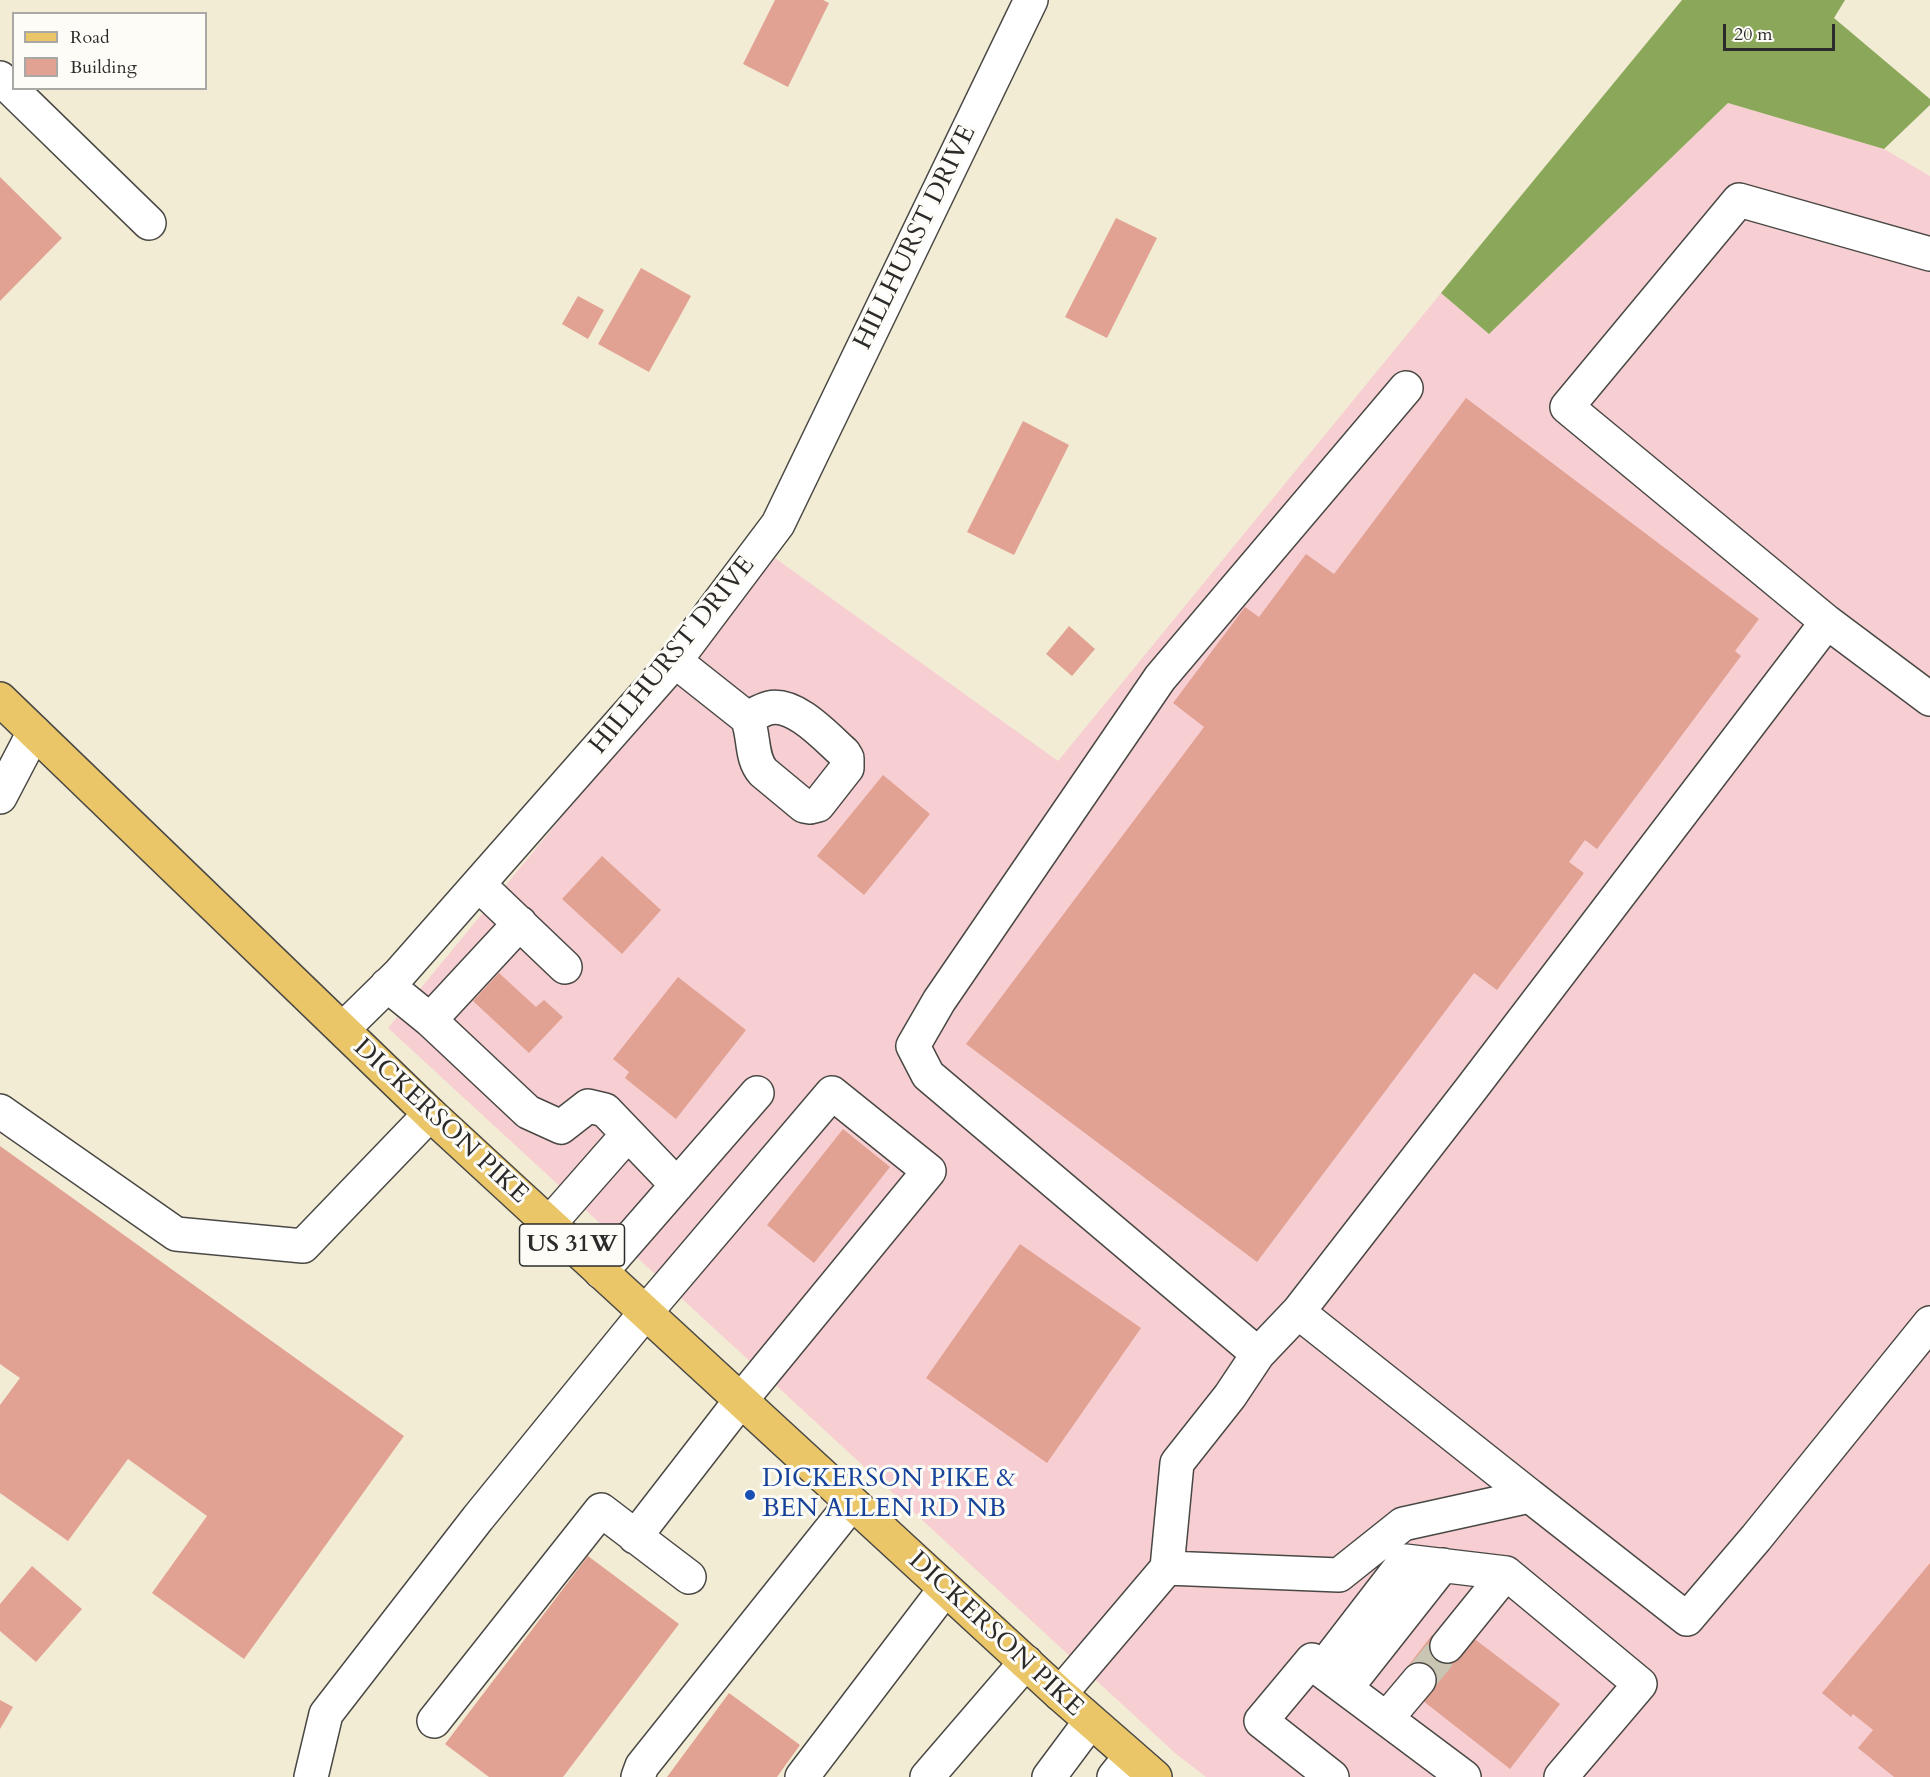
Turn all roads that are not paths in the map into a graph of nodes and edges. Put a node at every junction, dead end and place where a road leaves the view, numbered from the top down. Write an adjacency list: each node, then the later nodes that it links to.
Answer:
1 (1030, 0): 9 (street, HILLHURST DRIVE)
2 (0, 78): 3 (street)
3 (12, 90)
4 (12, 90): 5 (street)
5 (149, 223)
6 (1930, 254): 8 (street)
7 (1406, 388): 31 (street)
8 (1827, 622): 11 (street); 28 (street)
9 (675, 661): 12 (street); 15 (street, HILLHURST DRIVE)
10 (0, 699): 13 (main road, DICKERSON PIKE / US 31W)
11 (1930, 699)
12 (747, 718)
13 (34, 732): 14 (street); 20 (main road, DICKERSON PIKE / US 31W)
14 (0, 797)
15 (479, 885): 16 (street); 18 (street, HILLHURST DRIVE)
16 (520, 923): 17 (street); 19 (street)
17 (565, 967)
18 (387, 984): 19 (street); 20 (street, HILLHURST DRIVE)
19 (430, 1020): 24 (street)
20 (343, 1029): 23 (main road, DICKERSON PIKE / US 31W)
21 (757, 1093): 25 (street)
22 (0, 1111): 23 (street)
23 (430, 1114): 26 (main road, DICKERSON PIKE / US 31W)
24 (628, 1134): 25 (street); 26 (street)
25 (677, 1185): 27 (street)
26 (549, 1224): 27 (main road, DICKERSON PIKE / US 31W)
27 (602, 1272): 29 (main road, DICKERSON PIKE / US 31W)
28 (1298, 1312): 31 (street); 33 (street)
29 (645, 1313): 32 (main road, DICKERSON PIKE / US 31W); 32 (street); 49 (street)
30 (1930, 1323): 33 (street)
31 (1258, 1354): 36 (street)
32 (741, 1400): 34 (main road, DICKERSON PIKE / US 31W); 35 (street)
33 (1530, 1496): 36 (street)
34 (852, 1503): 39 (main road, DICKERSON PIKE / US 31W); 50 (street)
35 (635, 1537): 38 (street); 46 (street)
36 (1167, 1568): 44 (street)
37 (1506, 1573): 40 (street); 42 (street); 57 (street)
38 (689, 1577)
39 (945, 1589): 41 (main road, DICKERSON PIKE / US 31W); 51 (street)
40 (1447, 1646)
41 (1026, 1662): 44 (main road, DICKERSON PIKE / US 31W); 52 (street)
42 (1333, 1679): 45 (street); 55 (street)
43 (1419, 1680): 45 (street)
44 (1059, 1694): 47 (main road, DICKERSON PIKE / US 31W)
45 (1387, 1718): 56 (street)
46 (434, 1721)
47 (1090, 1722): 48 (main road, DICKERSON PIKE / US 31W); 53 (street)
48 (1122, 1767): 54 (main road, DICKERSON PIKE / US 31W)
49 (311, 1777)
50 (638, 1777)
51 (802, 1777)
52 (927, 1777)
53 (1049, 1777)
54 (1155, 1777)
55 (1332, 1777)
56 (1464, 1777)
57 (1561, 1777)

